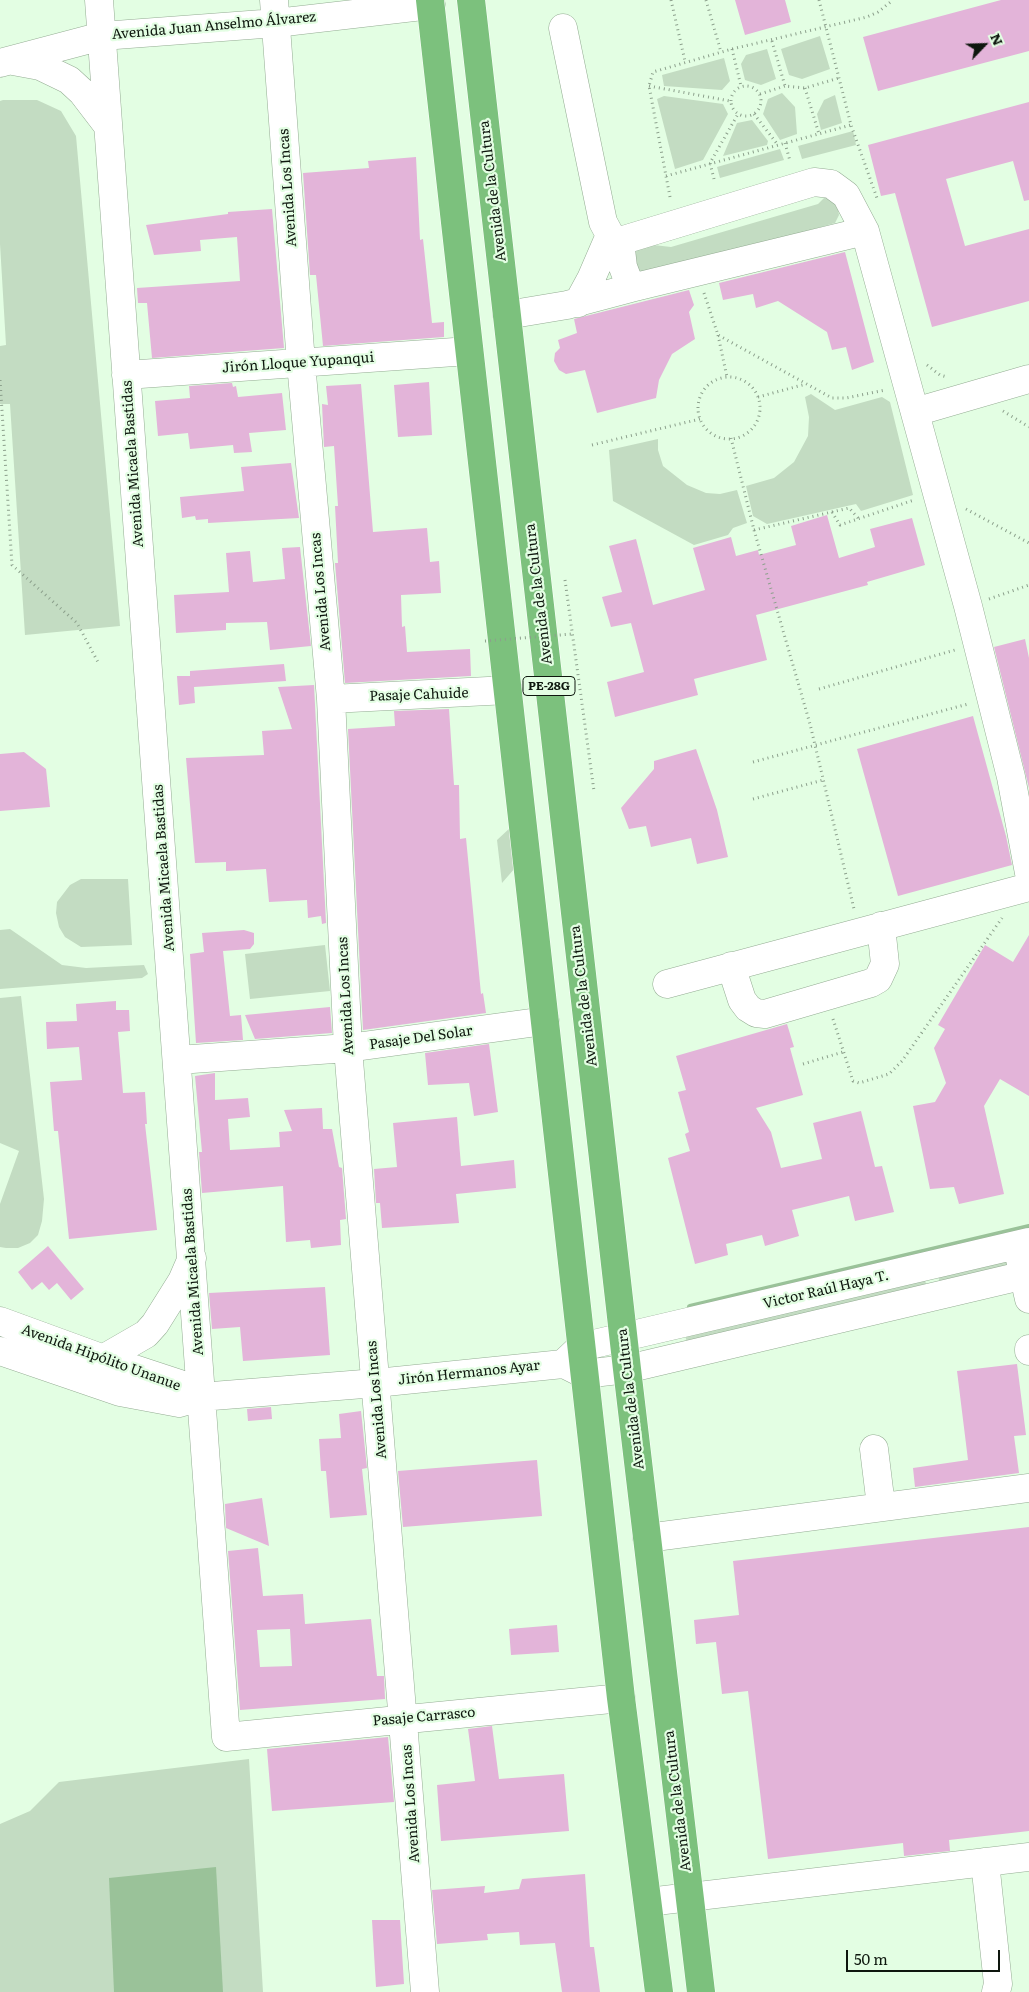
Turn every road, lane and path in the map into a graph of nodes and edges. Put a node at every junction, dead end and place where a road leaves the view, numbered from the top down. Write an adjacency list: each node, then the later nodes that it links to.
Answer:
1 (99, 0): 11 (street, Avenida Micaela Bastidas)
2 (471, 0): 42 (highway, Avenida de la Cultura / PE-28G)
3 (671, 0): 16 (path)
4 (706, 0): 14 (path)
5 (819, 0): 9 (path)
6 (893, 0): 9 (path)
7 (431, 3): 8 (street, Avenida Juan Anselmo Álvarez); 44 (highway, PE-28G)
8 (275, 12): 11 (street, Avenida Juan Anselmo Álvarez); 45 (street, Avenida Los Incas)
9 (827, 27): 12 (path); 17 (path)
10 (563, 28): 38 (street)
11 (102, 36): 15 (street, Avenida Juan Anselmo Álvarez); 27 (street, Avenida Micaela Bastidas)
12 (772, 41): 13 (path); 20 (path)
13 (732, 49): 14 (path); 19 (path)
14 (721, 52): 16 (path)
15 (4, 61): 27 (street)
16 (685, 62): 18 (path)
17 (839, 78): 21 (path); 26 (path)
18 (649, 86): 23 (path); 33 (path)
19 (741, 86): 22 (path); 23 (path)
20 (785, 86): 21 (path); 22 (path)
21 (805, 88): 28 (path)
22 (760, 94): 25 (path)
23 (730, 101): 24 (path)
24 (738, 114): 25 (path); 32 (path)
25 (754, 114): 30 (path)
26 (851, 125): 28 (path); 36 (path)
27 (108, 126): 47 (street, Avenida Micaela Bastidas)
28 (819, 134): 29 (path)
29 (786, 143): 30 (path); 31 (path)
30 (778, 145): 32 (path)
31 (790, 161)
32 (710, 163): 33 (path); 34 (path)
33 (666, 176): 35 (path)
34 (714, 179)
35 (670, 196)
36 (881, 209)
37 (865, 231): 38 (street); 39 (street); 55 (street)
38 (615, 238): 40 (street); 41 (street)
39 (697, 272): 40 (street); 43 (path)
40 (631, 288): 41 (street)
41 (578, 303): 42 (street)
42 (507, 315): 97 (highway, Avenida de la Cultura / PE-28G)
43 (718, 335): 48 (path); 52 (path)
44 (469, 351): 45 (street, Jirón Lloque Yupanqui); 73 (highway, PE-28G)
45 (301, 363): 47 (street, Jirón Lloque Yupanqui); 74 (street, Avenida Los Incas)
46 (926, 364): 49 (path)
47 (126, 375): 91 (street, Avenida Micaela Bastidas)
48 (727, 377): 54 (path); 56 (path)
49 (954, 378)
50 (1029, 379): 55 (street)
51 (0, 380): 71 (path)
52 (807, 384): 53 (path); 54 (path)
53 (890, 389)
54 (758, 397): 57 (path)
55 (915, 412): 81 (street)
56 (700, 419): 57 (path); 58 (path)
57 (731, 438): 63 (path)
58 (592, 445)
59 (920, 498): 62 (path)
60 (963, 507): 64 (path)
61 (832, 512): 62 (path); 62 (path); 63 (path)
62 (859, 518)
63 (754, 530): 76 (path)
64 (1029, 543)
65 (565, 580): 68 (path)
66 (1029, 585): 67 (path)
67 (980, 602)
68 (572, 634): 69 (path, bridge); 79 (path)
69 (485, 641)
70 (964, 648): 72 (path)
71 (99, 664)
72 (819, 689)
73 (508, 690): 74 (street, Pasaje Cahuide); 88 (highway, PE-28G)
74 (331, 699): 89 (street, Avenida Los Incas)
75 (976, 702): 76 (path)
76 (816, 746): 77 (path); 78 (path)
77 (753, 762)
78 (823, 780): 80 (path); 84 (path)
79 (594, 791)
80 (753, 799)
81 (1029, 873)
82 (1029, 887): 84 (street)
83 (1006, 912): 90 (path)
84 (869, 923): 85 (street); 87 (street)
85 (731, 966): 86 (street); 87 (street)
86 (667, 984)
87 (826, 996): 90 (path)
88 (545, 1021): 89 (street, Pasaje Del Solar); 100 (highway, PE-28G)
89 (348, 1048): 91 (street, Pasaje Del Solar); 103 (street, Avenida Los Incas)
90 (843, 1052): 92 (path)
91 (178, 1060): 94 (street, Avenida Micaela Bastidas)
92 (803, 1064)
93 (1023, 1244): 95 (street); 97 (street, Victor Raúl Haya T.)
94 (193, 1257): 99 (street); 104 (street, Avenida Micaela Bastidas)
95 (1027, 1283): 101 (street)
96 (0, 1321): 99 (street, Avenida Hipólito Unanue)
97 (623, 1338): 100 (street, Victor Raúl Haya T.); 101 (highway, Avenida de la Cultura / PE-28G)
98 (0, 1351): 102 (street, Avenida Hipólito Unanue)
99 (104, 1359): 102 (street); 104 (street, Avenida Hipólito Unanue)
100 (576, 1361): 101 (street); 103 (street, Jirón Hermanos Ayar); 109 (highway)
101 (627, 1369): 108 (highway, Avenida de la Cultura)
102 (70, 1376): 104 (street, Avenida Hipólito Unanue)
103 (376, 1383): 104 (street, Avenida Hipólito Unanue); 110 (street, Avenida Los Incas)
104 (200, 1397): 111 (street, Avenida Micaela Bastidas)
105 (874, 1449): 107 (street)
106 (1029, 1488): 107 (street)
107 (881, 1506): 108 (street)
108 (647, 1538): 114 (highway, Avenida de la Cultura)
109 (621, 1698): 110 (street, Pasaje Carrasco); 115 (highway)
110 (405, 1719): 111 (street, Pasaje Carrasco); 116 (street, Avenida Los Incas)
111 (226, 1737)
112 (1029, 1857): 113 (street)
113 (986, 1862): 114 (street); 119 (street)
114 (689, 1897): 115 (street); 118 (highway, Avenida de la Cultura)
115 (648, 1902): 117 (highway)
116 (425, 1992)
117 (659, 1992)
118 (701, 1992)
119 (996, 1992)

